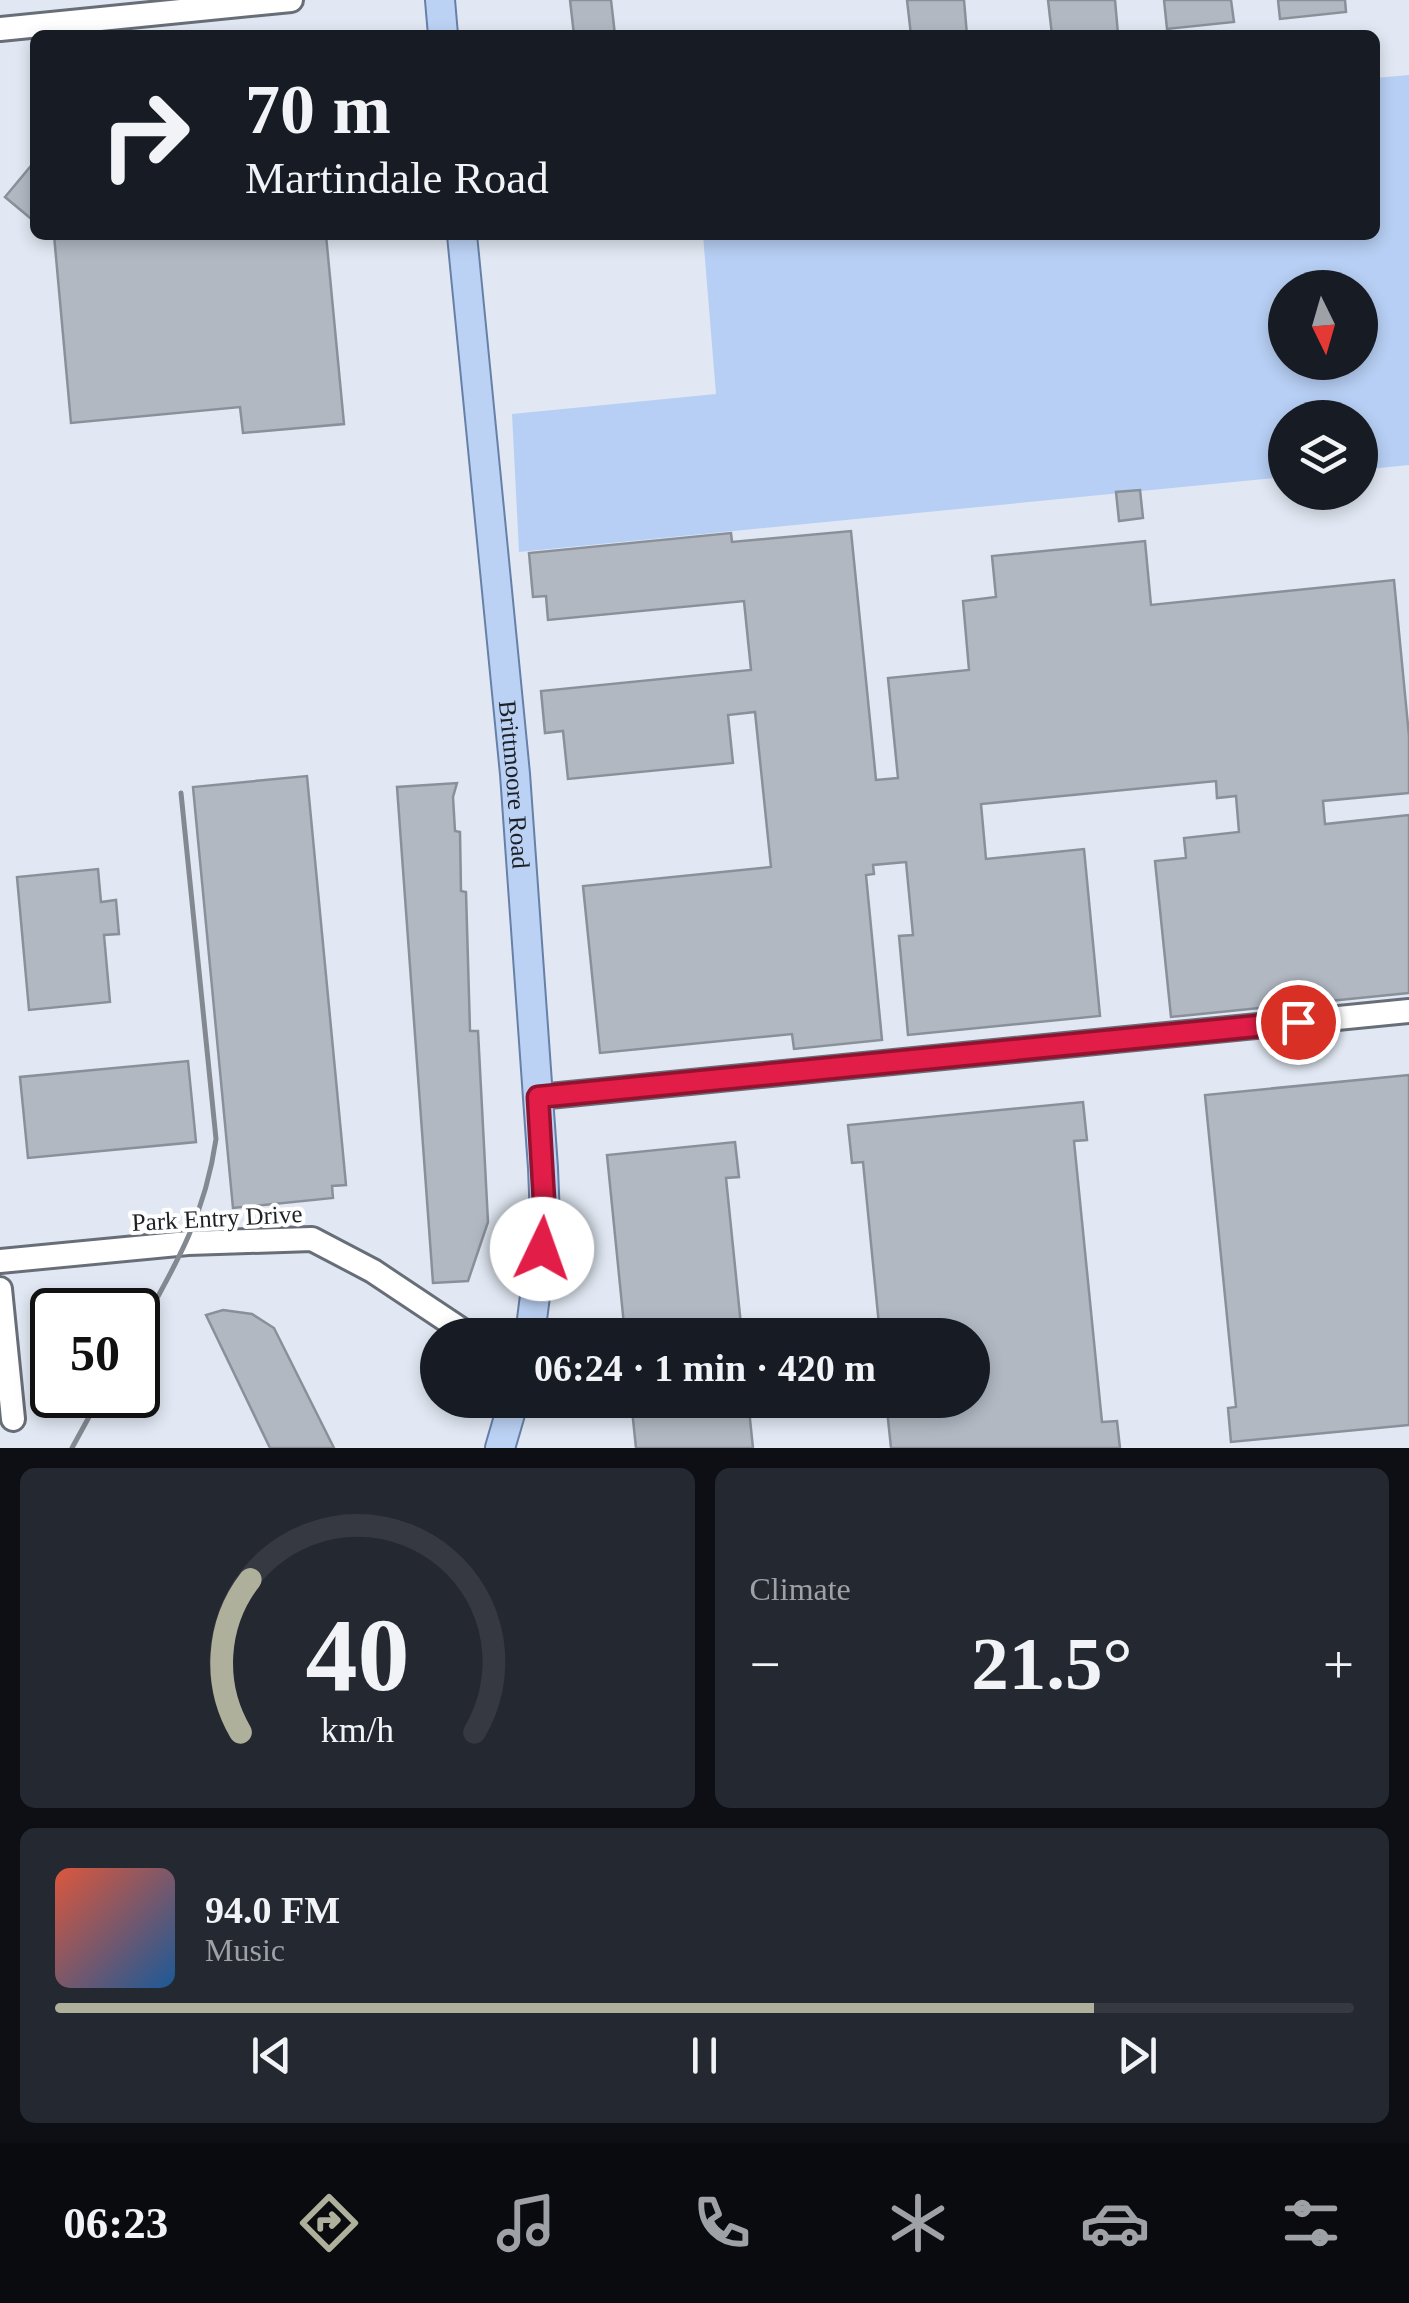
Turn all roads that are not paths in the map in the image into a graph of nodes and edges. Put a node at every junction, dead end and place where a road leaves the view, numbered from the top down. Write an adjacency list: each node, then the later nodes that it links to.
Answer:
1 (291, 0): 3 (street)
2 (440, 0): 4 (main road)
3 (0, 29)
4 (443, 30)
5 (462, 240): 7 (main road, Brittmoore Road)
6 (1409, 1011): 7 (street)
7 (538, 1097): 11 (main road, Brittmoore Road)
8 (0, 1262): 10 (street, Park Entry Drive)
9 (0, 1289): 13 (street)
10 (445, 1318)
11 (532, 1318)
12 (509, 1418): 14 (main road)
13 (13, 1419)
14 (500, 1448)

